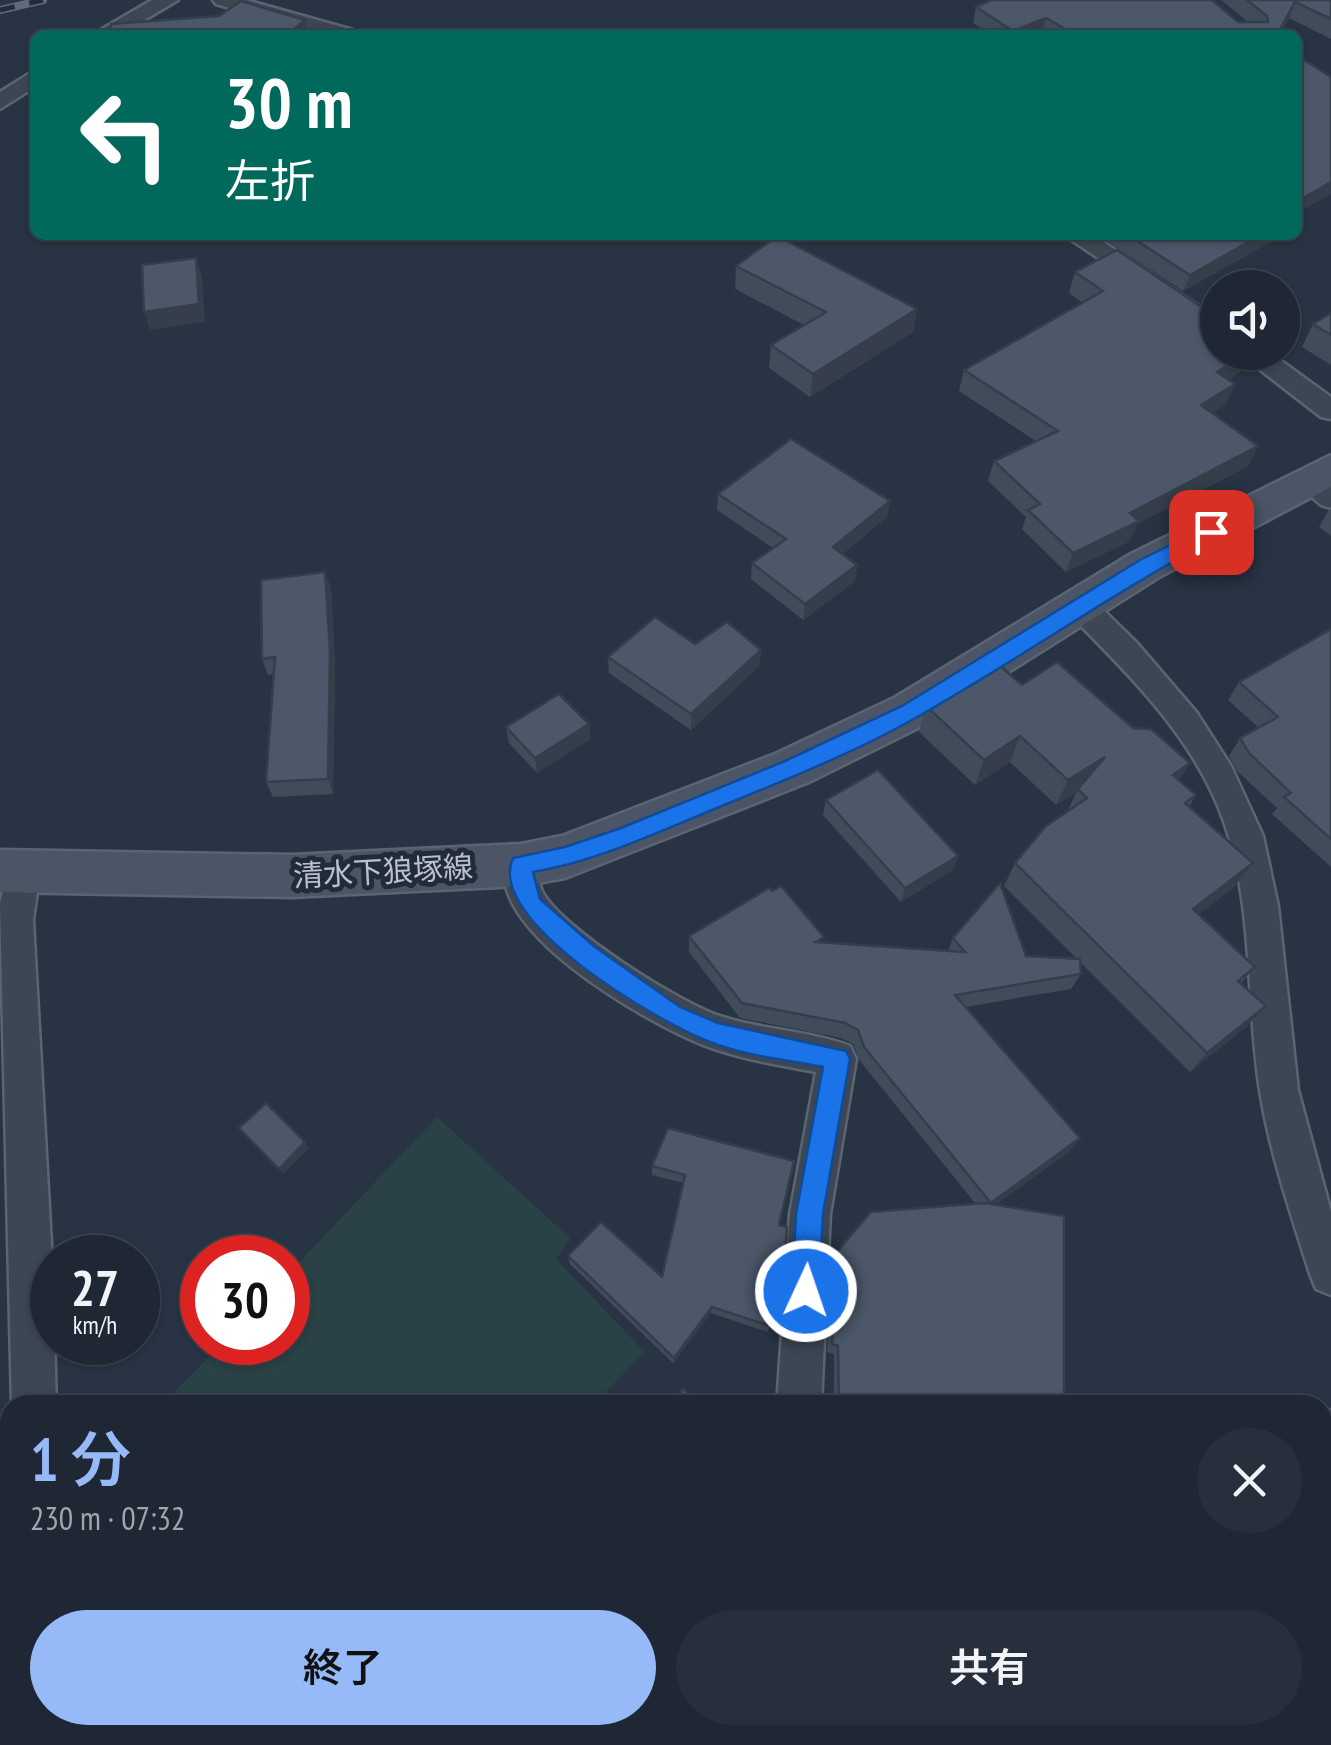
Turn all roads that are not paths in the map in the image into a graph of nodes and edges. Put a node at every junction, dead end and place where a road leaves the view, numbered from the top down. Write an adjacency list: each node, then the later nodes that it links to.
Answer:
1 (168, 0): 3 (street)
2 (223, 0): 4 (street)
3 (112, 30)
4 (328, 30)
5 (30, 81): 6 (street)
6 (0, 102)
7 (1083, 240): 8 (street)
8 (1200, 319)
9 (1275, 370): 10 (street)
10 (1331, 410)
11 (1324, 483): 12 (main road, 清水下狼塚線)
12 (1080, 606): 13 (main road, 清水下狼塚線); 15 (street)
13 (521, 865): 14 (main road, 清水下狼塚線); 18 (street)
14 (11, 871): 17 (street)
15 (1320, 1200): 16 (street)
16 (1331, 1274)
17 (34, 1395)
18 (800, 1395)

